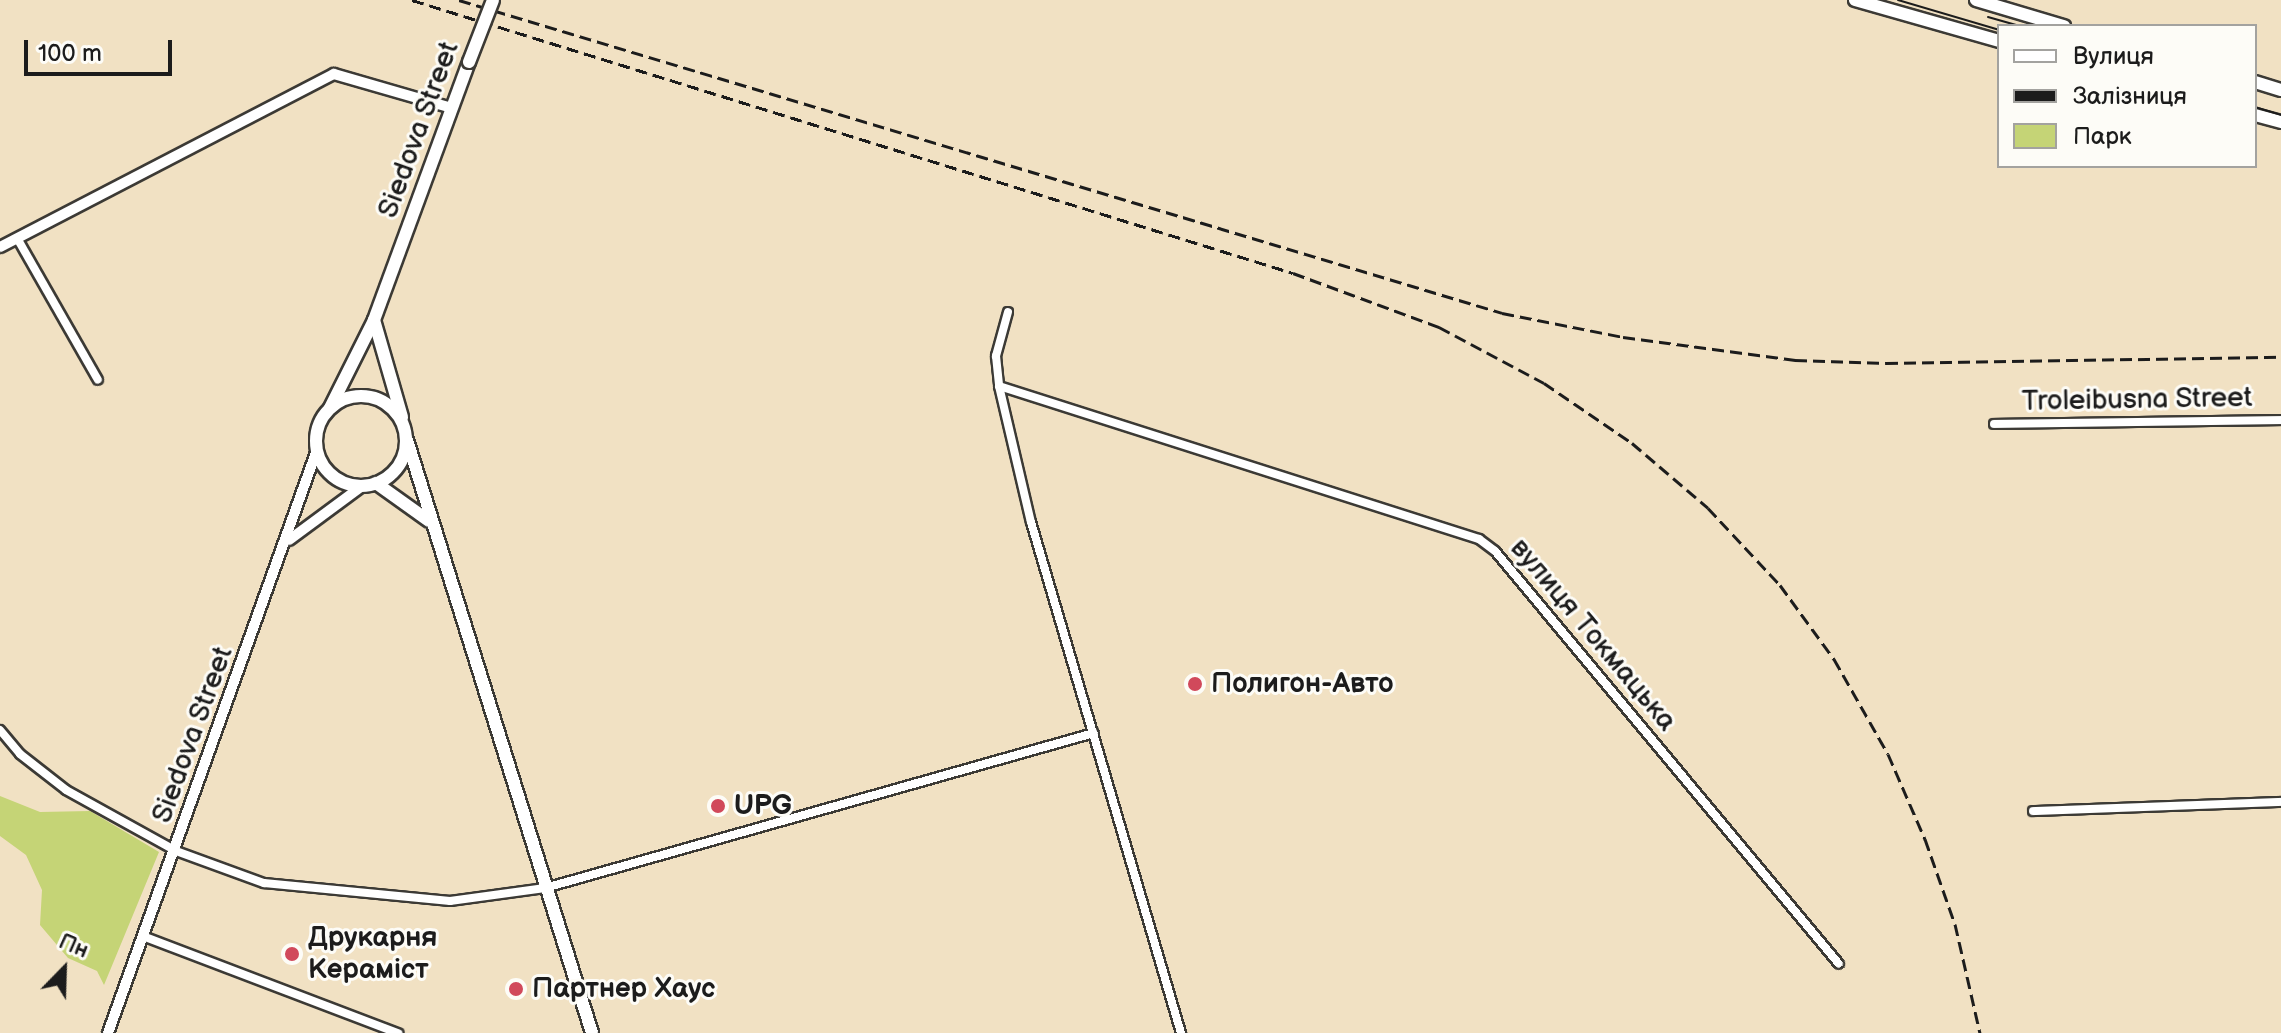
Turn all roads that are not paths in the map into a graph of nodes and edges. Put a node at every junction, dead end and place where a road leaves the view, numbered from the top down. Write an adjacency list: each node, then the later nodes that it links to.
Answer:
1 (493, 0): 8 (main road, Siedova Street, bridge)
2 (1855, 0): 5 (main road)
3 (1976, 0): 4 (main road)
4 (2057, 24)
5 (1997, 40)
6 (2257, 83): 7 (main road)
7 (2281, 90)
8 (452, 108): 11 (street); 14 (main road, Siedova Street)
9 (2257, 116): 10 (main road)
10 (2281, 122)
11 (17, 238): 12 (street); 15 (street)
12 (0, 247)
13 (1008, 312): 16 (street)
14 (374, 320): 17 (main road, Siedova Street); 20 (main road)
15 (98, 380)
16 (999, 386): 28 (street); 34 (street, вулиця Токмацька)
17 (330, 408): 20 (main road); 22 (main road)
18 (2281, 420): 19 (street, Troleibusna Street)
19 (1994, 424)
20 (404, 426): 21 (main road)
21 (407, 440): 23 (main road); 25 (main road)
22 (317, 450): 24 (main road); 26 (street, Siedova Street)
23 (376, 483): 24 (main road); 25 (main road)
24 (362, 486): 26 (street)
25 (430, 521): 32 (main road)
26 (288, 541): 31 (street, Siedova Street)
27 (0, 730): 31 (street)
28 (1094, 733): 32 (street); 38 (street)
29 (2281, 802): 30 (street)
30 (2033, 811)
31 (176, 851): 32 (street); 33 (street, Siedova Street)
32 (545, 888): 37 (main road)
33 (145, 937): 35 (street, Siedova Street); 36 (street)
34 (1839, 964)
35 (108, 1033)
36 (398, 1033)
37 (592, 1033)
38 (1181, 1033)

